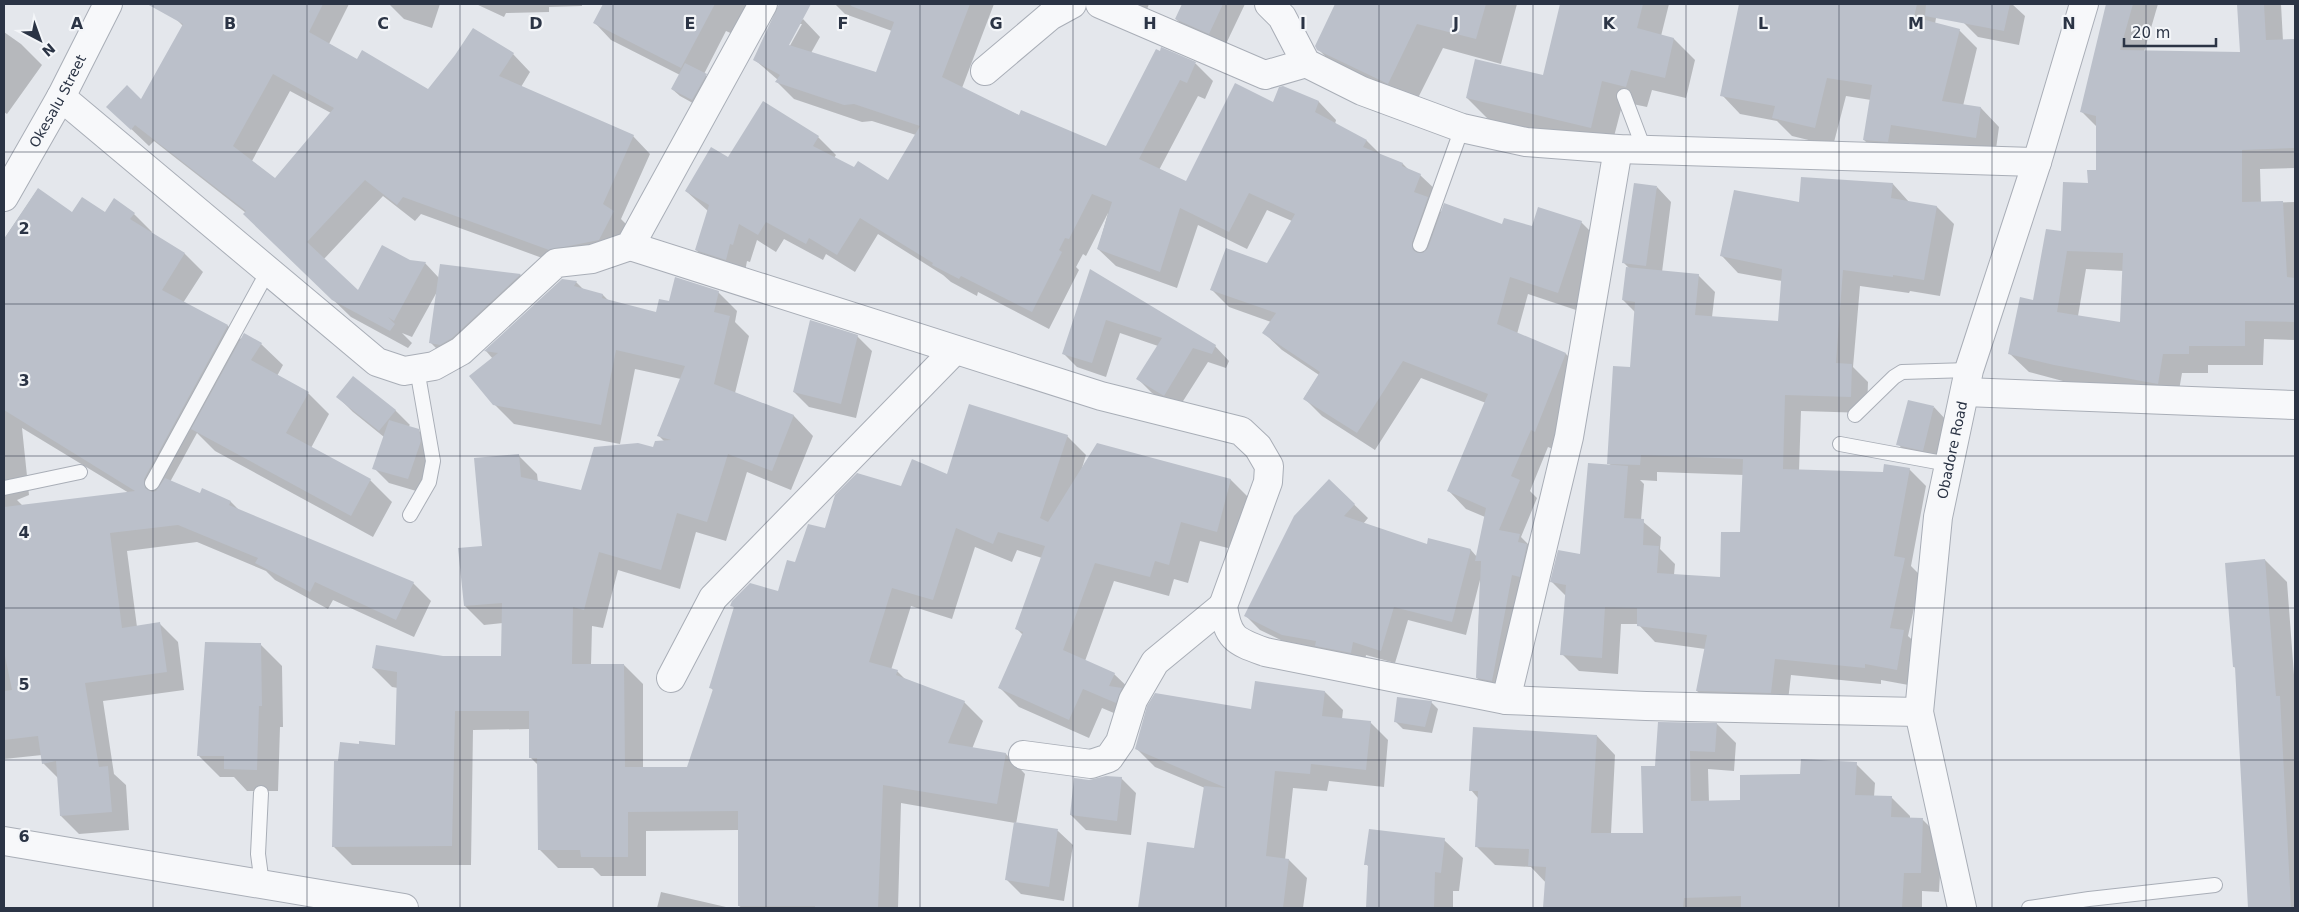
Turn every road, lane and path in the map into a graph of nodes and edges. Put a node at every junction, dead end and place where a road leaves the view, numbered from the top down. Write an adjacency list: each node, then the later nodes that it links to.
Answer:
1 (108, 4): 10 (street, Okesalu Street)
2 (763, 4): 16 (street)
3 (1072, 4): 8 (street)
4 (1100, 4): 7 (street)
5 (1270, 4): 7 (street)
6 (2084, 4): 13 (street, Obadore Road)
7 (1306, 63): 11 (street)
8 (985, 71)
9 (1624, 96): 12 (lane)
10 (61, 97): 14 (street, Okesalu Street); 17 (street)
11 (1462, 128): 12 (street); 15 (lane)
12 (1631, 149): 13 (street); 31 (street)
13 (2037, 162): 20 (street, Obadore Road)
14 (4, 197)
15 (1420, 245)
16 (630, 246): 18 (street); 19 (street)
17 (268, 271): 19 (street); 26 (lane)
18 (955, 350): 29 (street); 30 (street)
19 (417, 369): 28 (lane)
20 (1967, 381): 21 (street); 22 (lane); 24 (street, Obadore Road)
21 (2295, 405)
22 (1855, 415)
23 (1840, 444): 24 (lane)
24 (1948, 464): 32 (street, Obadore Road)
25 (80, 472): 27 (lane)
26 (152, 483)
27 (4, 488)
28 (410, 515)
29 (1224, 606): 31 (street); 33 (street)
30 (671, 678)
31 (1506, 700): 32 (street)
32 (1919, 712): 39 (street, Obadore Road)
33 (1023, 755)
34 (261, 792): 36 (lane)
35 (4, 841): 36 (street)
36 (262, 884): 38 (street)
37 (2215, 885): 40 (lane)
38 (404, 908)
39 (1962, 908)
40 (2029, 908)

